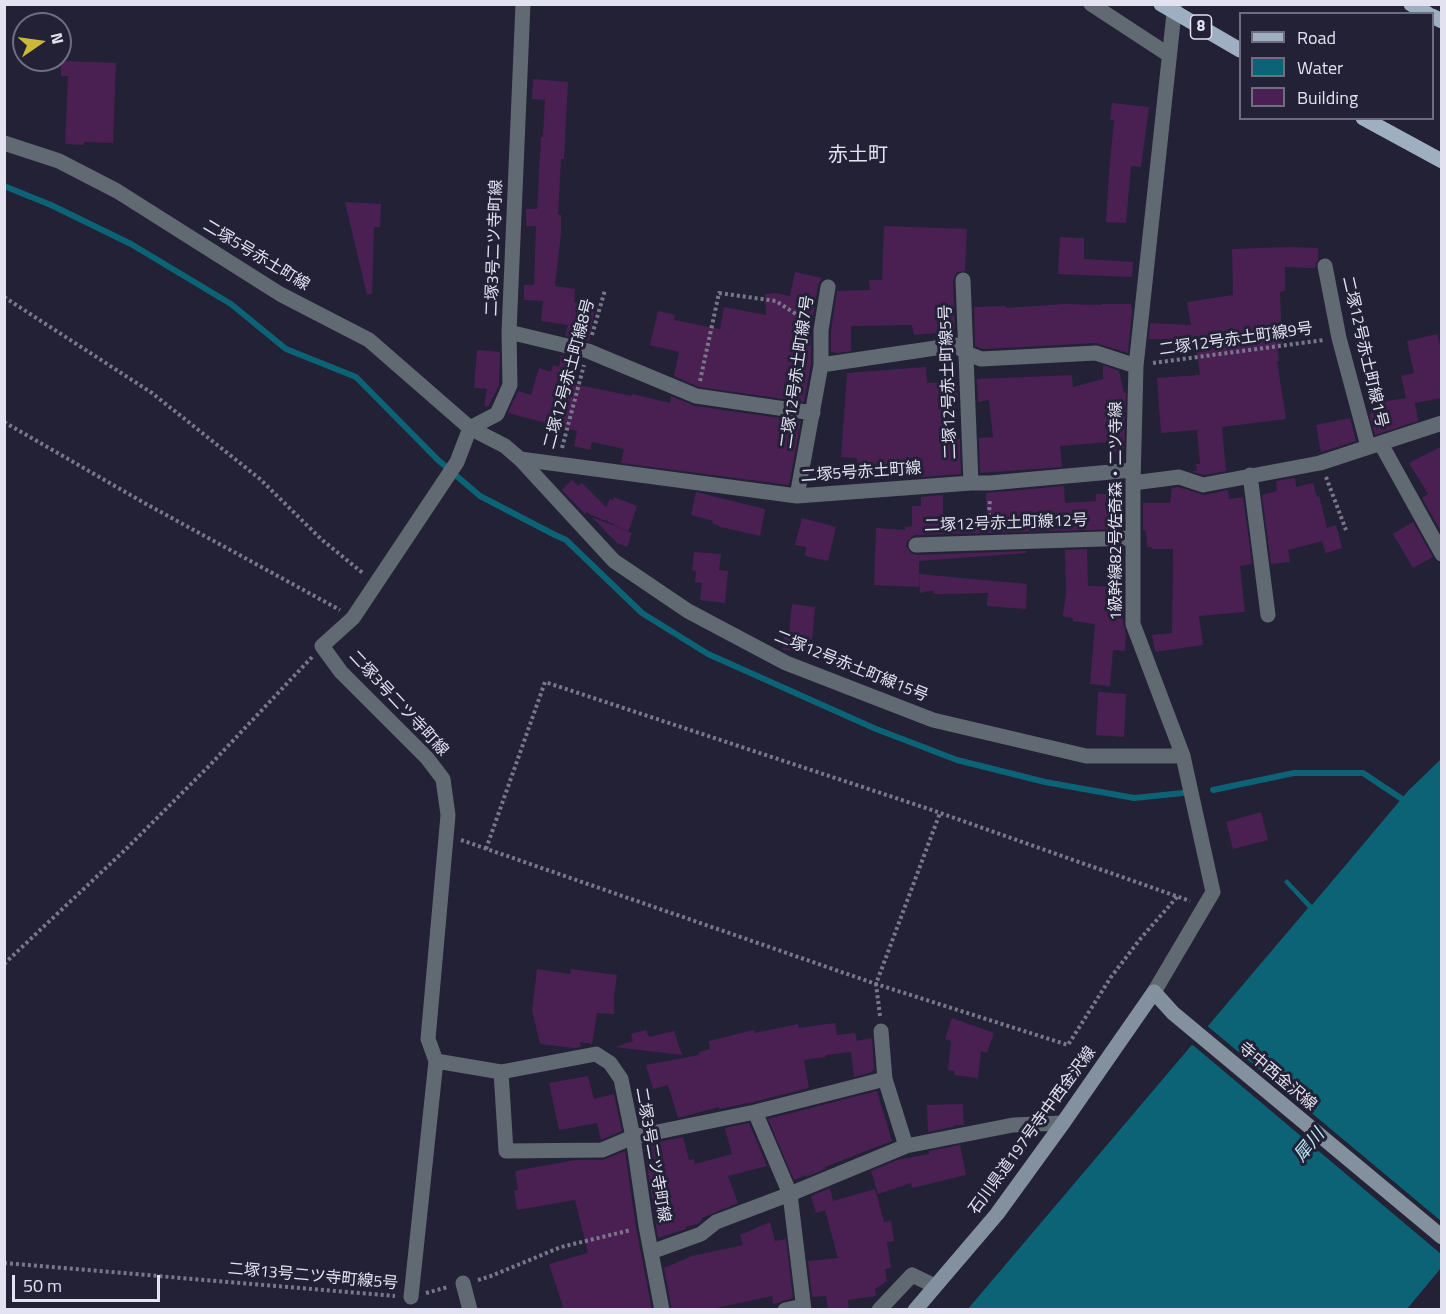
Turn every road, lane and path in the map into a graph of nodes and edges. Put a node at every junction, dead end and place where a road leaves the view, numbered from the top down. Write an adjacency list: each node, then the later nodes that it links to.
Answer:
1 (523, 4): 17 (street, 二塚3号二ツ寺町線)
2 (1091, 4): 7 (street)
3 (1411, 4): 5 (main road)
4 (1170, 7): 6 (main road, 8); 7 (street, 1級幹線82号佐奇森・二ツ寺線)
5 (1425, 12)
6 (1239, 49)
7 (1169, 55): 22 (street, 1級幹線82号佐奇森・二ツ寺線)
8 (1367, 120): 10 (main road)
9 (4, 143): 27 (street, 二塚5号赤土町線)
10 (1442, 161)
11 (1325, 266): 18 (street, 二塚12号赤土町線1号)
12 (963, 280): 20 (street, 二塚12号赤土町線5号)
13 (828, 288): 16 (street, 二塚12号赤土町線7号)
14 (605, 290): 19 (path, 二塚12号赤土町線8号)
15 (4, 297): 42 (path)
16 (821, 330): 21 (street, 二塚12号赤土町線7号); 23 (path)
17 (509, 332): 19 (street); 27 (street, 二塚3号二ツ寺町線)
18 (1339, 338): 22 (path, 二塚12号赤土町線9号); 28 (street, 二塚12号赤土町線1号)
19 (588, 351): 23 (street); 31 (path, 二塚12号赤土町線8号)
20 (966, 353): 21 (street); 22 (street); 34 (street, 二塚12号赤土町線5号)
21 (821, 365): 24 (street, 二塚12号赤土町線7号)
22 (1136, 366): 33 (street, 1級幹線82号佐奇森・二ツ寺線)
23 (696, 396): 24 (street)
24 (813, 413): 36 (street, 二塚12号赤土町線7号)
25 (4, 422): 44 (path)
26 (1442, 423): 28 (street, 二塚5号赤土町線)
27 (471, 428): 29 (street, 二塚12号赤土町線15号); 42 (street)
28 (1374, 445): 30 (street, 二塚5号赤土町線); 41 (street, 二塚12号赤土町線1号)
29 (520, 459): 31 (street, 二塚5号赤土町線); 46 (street, 二塚12号赤土町線15号)
30 (1320, 462): 32 (street, 二塚5号赤土町線); 37 (path)
31 (558, 463): 36 (street, 二塚5号赤土町線)
32 (1250, 475): 33 (street, 二塚5号赤土町線); 43 (street)
33 (1133, 476): 35 (street, 二塚5号赤土町線); 38 (street, 1級幹線82号佐奇森・二ツ寺線)
34 (971, 483): 35 (street, 二塚5号赤土町線); 36 (street, 二塚5号赤土町線)
35 (990, 483): 39 (path)
36 (797, 496)
37 (1346, 530)
38 (1133, 538): 39 (street, 二塚12号赤土町線12号); 46 (street, 1級幹線82号佐奇森・二ツ寺線)
39 (988, 542): 40 (street, 二塚12号赤土町線12号)
40 (916, 545)
41 (1442, 554)
42 (375, 584): 44 (street)
43 (1268, 615)
44 (353, 618): 45 (street)
45 (322, 646): 48 (street, 二塚3号二ツ寺町線); 52 (path)
46 (1183, 756): 51 (street, 1級幹線82号佐奇森・二ツ寺線)
47 (940, 813): 49 (path); 50 (path); 53 (path)
48 (446, 836): 49 (path); 56 (street, 二塚3号二ツ寺町線)
49 (486, 849): 53 (path)
50 (1178, 896): 51 (path); 53 (path)
51 (1205, 906): 54 (street, 1級幹線82号佐奇森・二ツ寺線)
52 (4, 964)
53 (876, 984): 55 (path)
54 (1154, 992): 60 (main road, 石川県道197号寺中西金沢線); 65 (main road, 寺中西金沢線)
55 (881, 1030): 58 (street)
56 (436, 1061): 57 (street, 二塚3号二ツ寺町線); 70 (street)
57 (501, 1072): 61 (street, 二塚3号二ツ寺町線); 61 (street)
58 (885, 1079): 59 (street); 62 (street)
59 (755, 1112): 61 (street); 63 (street)
60 (1063, 1123): 62 (street); 69 (main road, 石川県道197号寺中西金沢線)
61 (633, 1137): 64 (street, 二塚3号二ツ寺町線)
62 (906, 1146): 63 (street)
63 (790, 1194): 66 (street); 71 (street)
64 (646, 1226): 66 (street, 二塚3号二ツ寺町線); 68 (path, 二塚13号二ツ寺町線5号)
65 (1442, 1237)
66 (651, 1252): 73 (street, 二塚3号二ツ寺町線)
67 (4, 1263): 70 (path, 二塚13号二ツ寺町線5号)
68 (463, 1283): 70 (path, 二塚13号二ツ寺町線5号); 72 (street)
69 (935, 1286): 75 (street); 76 (main road, 石川県道197号寺中西金沢線)
70 (411, 1297)
71 (803, 1308): 74 (street)
72 (470, 1310)
73 (662, 1310)
74 (785, 1310)
75 (879, 1310)
76 (915, 1310)

